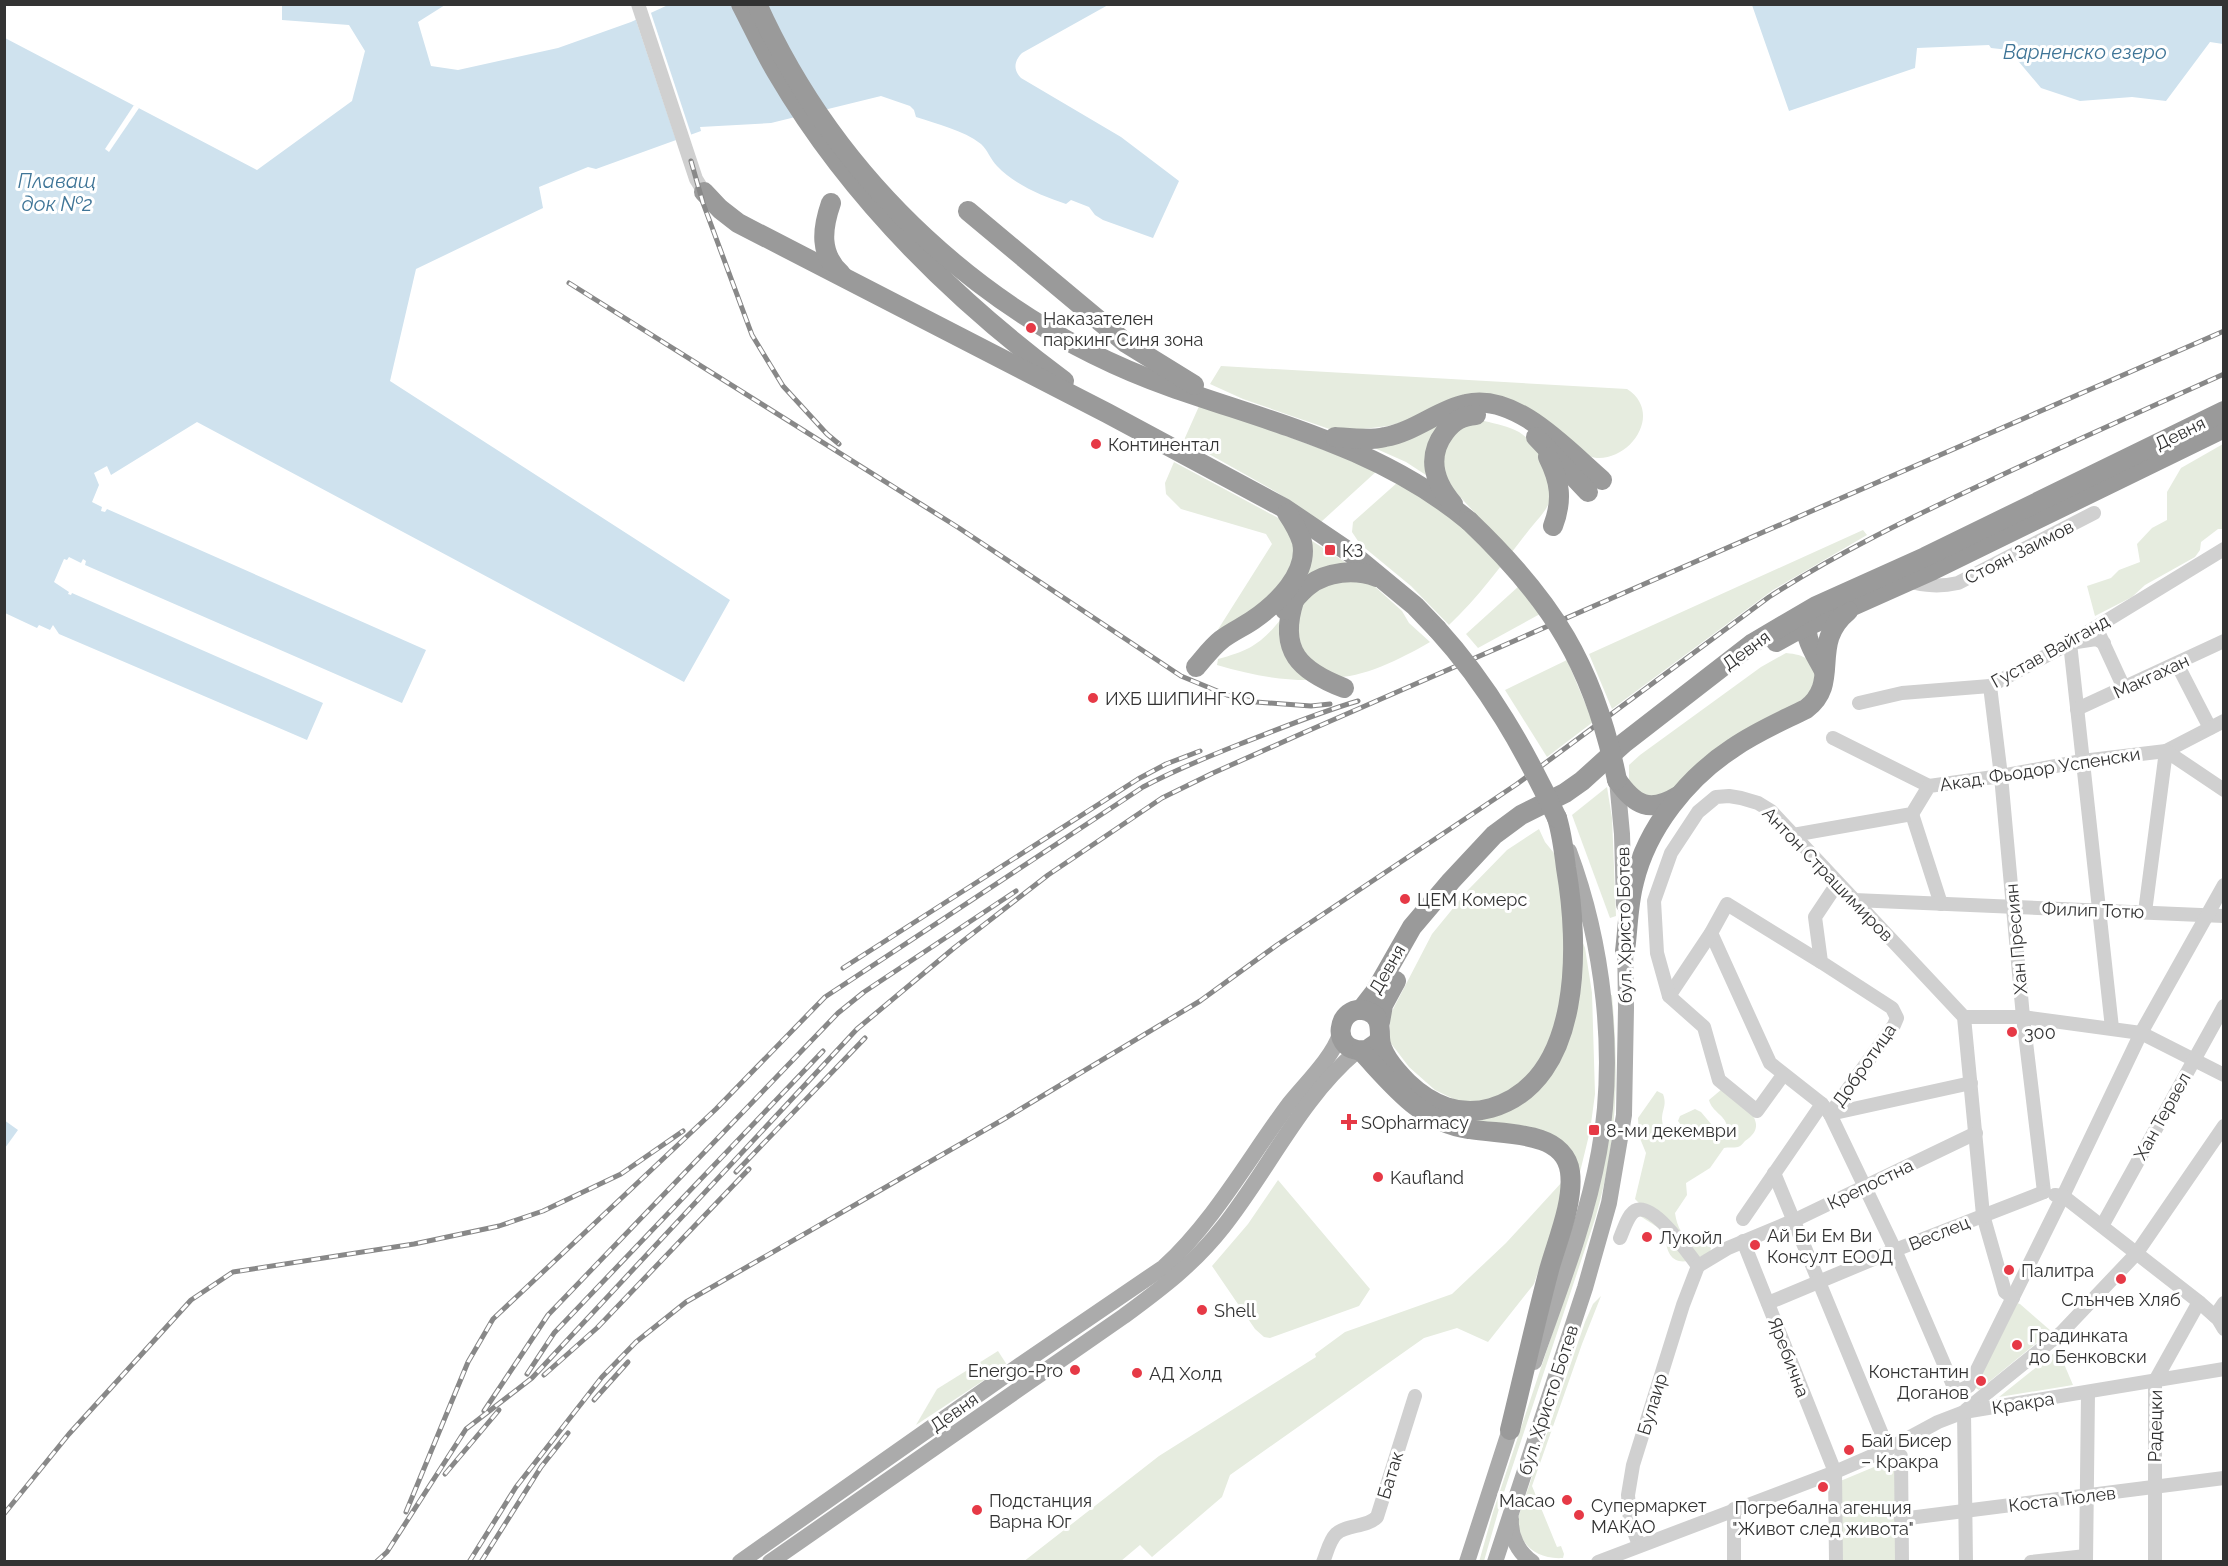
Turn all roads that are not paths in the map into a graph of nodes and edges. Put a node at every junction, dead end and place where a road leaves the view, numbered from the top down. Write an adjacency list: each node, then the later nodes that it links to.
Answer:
1 (638, 4): 4 (street)
2 (741, 4): 10 (highway)
3 (758, 4): 8 (highway)
4 (704, 192): 7 (highway)
5 (831, 203): 7 (highway)
6 (968, 211): 8 (highway)
7 (847, 280): 10 (highway)
8 (1239, 409): 12 (highway, бул. Христо Ботев)
9 (2223, 411): 23 (highway, Девня)
10 (1107, 413): 14 (highway, бул. Христо Ботев)
11 (2223, 428): 20 (highway, Девня)
12 (1317, 436): 13 (highway); 16 (highway, бул. Христо Ботев)
13 (1541, 443): 16 (highway); 17 (highway)
14 (1284, 508): 19 (highway, бул. Христо Ботев); 21 (highway)
15 (2094, 513): 20 (street, Стоян Заимов)
16 (1465, 518): 42 (highway, бул. Христо Ботев, bridge)
17 (1553, 526)
18 (2223, 549): 24 (street, Густав Вайганд)
19 (1386, 581): 21 (highway); 47 (highway, бул. Христо Ботев, bridge)
20 (1907, 581): 22 (highway, Девня)
21 (1294, 601): 32 (highway)
22 (1854, 606): 23 (highway, Девня); 29 (highway)
23 (1803, 624): 28 (highway, Девня); 29 (highway); 63 (highway, Девня)
24 (2095, 627): 26 (street, Густав Вайганд); 27 (street)
25 (2223, 641): 30 (street, Макгахан)
26 (2070, 643): 27 (street); 31 (street, Густав Вайганд); 35 (street)
27 (2104, 643): 33 (street)
28 (1763, 651): 29 (highway); 67 (highway, Девня)
29 (1822, 661): 45 (highway)
30 (2177, 664): 33 (street, Макгахан); 37 (street)
31 (1990, 686): 34 (street, Густав Вайганд); 41 (street, Хан Пресиян)
32 (1344, 688)
33 (2124, 688): 35 (street, Макгахан)
34 (1859, 703)
35 (2078, 709): 40 (street)
36 (2223, 721): 37 (street, Акад. Фьодор Успенски)
37 (2210, 728): 39 (street, Акад. Фьодор Успенски)
38 (1833, 738): 43 (street)
39 (2166, 751): 40 (street, Акад. Фьодор Успенски); 44 (street); 55 (street)
40 (2082, 761): 41 (street, Акад. Фьодор Успенски); 54 (street)
41 (2001, 776): 43 (street, Акад. Фьодор Успенски); 53 (street, Хан Пресиян)
42 (1617, 780): 45 (highway); 59 (main road, бул. Христо Ботев)
43 (1929, 786): 46 (street, Акад. Фьодор Успенски)
44 (2223, 790)
45 (1681, 794): 59 (highway)
46 (1912, 814): 48 (street); 52 (street)
47 (1559, 823): 67 (highway); 102 (main road, бул. Христо Ботев)
48 (1793, 835): 49 (street, Антон Страшимиров); 61 (street, Антон Страшимиров)
49 (1837, 884): 51 (street, Антон Страшимиров); 60 (street)
50 (2223, 885): 56 (street)
51 (1854, 900): 52 (street, Филип Тотю); 64 (street, Антон Страшимиров)
52 (1941, 904): 53 (street, Филип Тотю)
53 (2013, 908): 54 (street, Филип Тотю); 65 (street, Хан Пресиян)
54 (2099, 910): 55 (street, Филип Тотю); 66 (street)
55 (2145, 912): 56 (street, Филип Тотю)
56 (2208, 916): 57 (street, Филип Тотю); 68 (street)
57 (2223, 916)
58 (1711, 933): 60 (street); 61 (street); 72 (street, Добротица)
59 (1625, 951): 110 (main road, бул. Христо Ботев)
60 (1821, 962): 75 (street, Добротица)
61 (1670, 996): 72 (street)
62 (2223, 1006): 71 (street, Хан Тервел)
63 (1361, 1010): 67 (highway); 69 (highway)
64 (1964, 1017): 65 (street); 74 (street)
65 (2023, 1017): 66 (street); 80 (street, Хан Пресиян)
66 (2112, 1028): 68 (street)
67 (1380, 1030): 70 (highway)
68 (2141, 1033): 71 (street); 81 (street)
69 (1340, 1034): 70 (highway); 114 (main road, Девня)
70 (1359, 1051): 102 (highway); 115 (main road, Девня)
71 (2194, 1059): 73 (street); 85 (street, Хан Тервел)
72 (1784, 1075): 75 (street, Добротица)
73 (2223, 1075)
74 (1971, 1083): 75 (street, Добротица); 77 (street)
75 (1826, 1109): 78 (street); 79 (street, Добротица)
76 (2223, 1126): 89 (street)
77 (1976, 1133): 79 (street, Крепостна); 82 (street)
78 (1774, 1173): 83 (street); 84 (street)
79 (1865, 1187): 84 (street, Крепостна); 88 (street, Добротица)
80 (2044, 1192): 81 (street); 82 (street, Веслец)
81 (2063, 1196): 85 (street); 92 (street)
82 (1983, 1215): 88 (street, Веслец); 92 (street)
83 (1743, 1219)
84 (1795, 1220): 87 (street, Крепостна); 91 (street)
85 (2102, 1226): 89 (street)
86 (1620, 1238): 90 (street)
87 (1743, 1241): 90 (street, Крепостна); 94 (street, Яребична)
88 (1895, 1251): 91 (street, Веслец); 92 (street, Добротица)
89 (2136, 1254): 93 (street); 101 (street)
90 (1698, 1266): 112 (street, Булаир)
91 (1820, 1282): 94 (street, Веслец); 103 (street)
92 (2013, 1298)
93 (2199, 1302): 96 (street); 98 (street, Радецки)
94 (1768, 1303): 104 (street, Яребична)
95 (2223, 1303): 96 (street)
96 (2220, 1321)
97 (2223, 1369): 98 (street, Кракра)
98 (2156, 1381): 99 (street, Кракра); 106 (street, Радецки)
99 (2088, 1393): 101 (street, Кракра); 107 (street)
100 (1414, 1396): 116 (street, Батак)
101 (1964, 1412): 103 (street, Кракра); 109 (street)
102 (1510, 1430): 117 (main road, бул. Христо Ботев)
103 (1894, 1453): 104 (street, Кракра); 111 (street)
104 (1835, 1472): 108 (street, Кракра); 122 (street)
105 (2223, 1478): 106 (street, Коста Тюлев)
106 (2154, 1487): 107 (street, Коста Тюлев); 126 (street, Радецки)
107 (2087, 1496): 109 (street, Коста Тюлев); 113 (street)
108 (1734, 1509): 112 (street, Кракра); 121 (street)
109 (1965, 1510): 111 (street, Коста Тюлев); 124 (street)
110 (1511, 1514): 118 (main road, бул. Христо Ботев); 119 (main road)
111 (1901, 1519): 123 (street)
112 (1639, 1545): 120 (street, Кракра)
113 (2086, 1559): 125 (street)
114 (740, 1562)
115 (770, 1562)
116 (1323, 1562)
117 (1467, 1562)
118 (1495, 1562)
119 (1532, 1562)
120 (1598, 1562)
121 (1734, 1562)
122 (1836, 1562)
123 (1902, 1562)
124 (1966, 1562)
125 (2031, 1562)
126 (2155, 1562)

